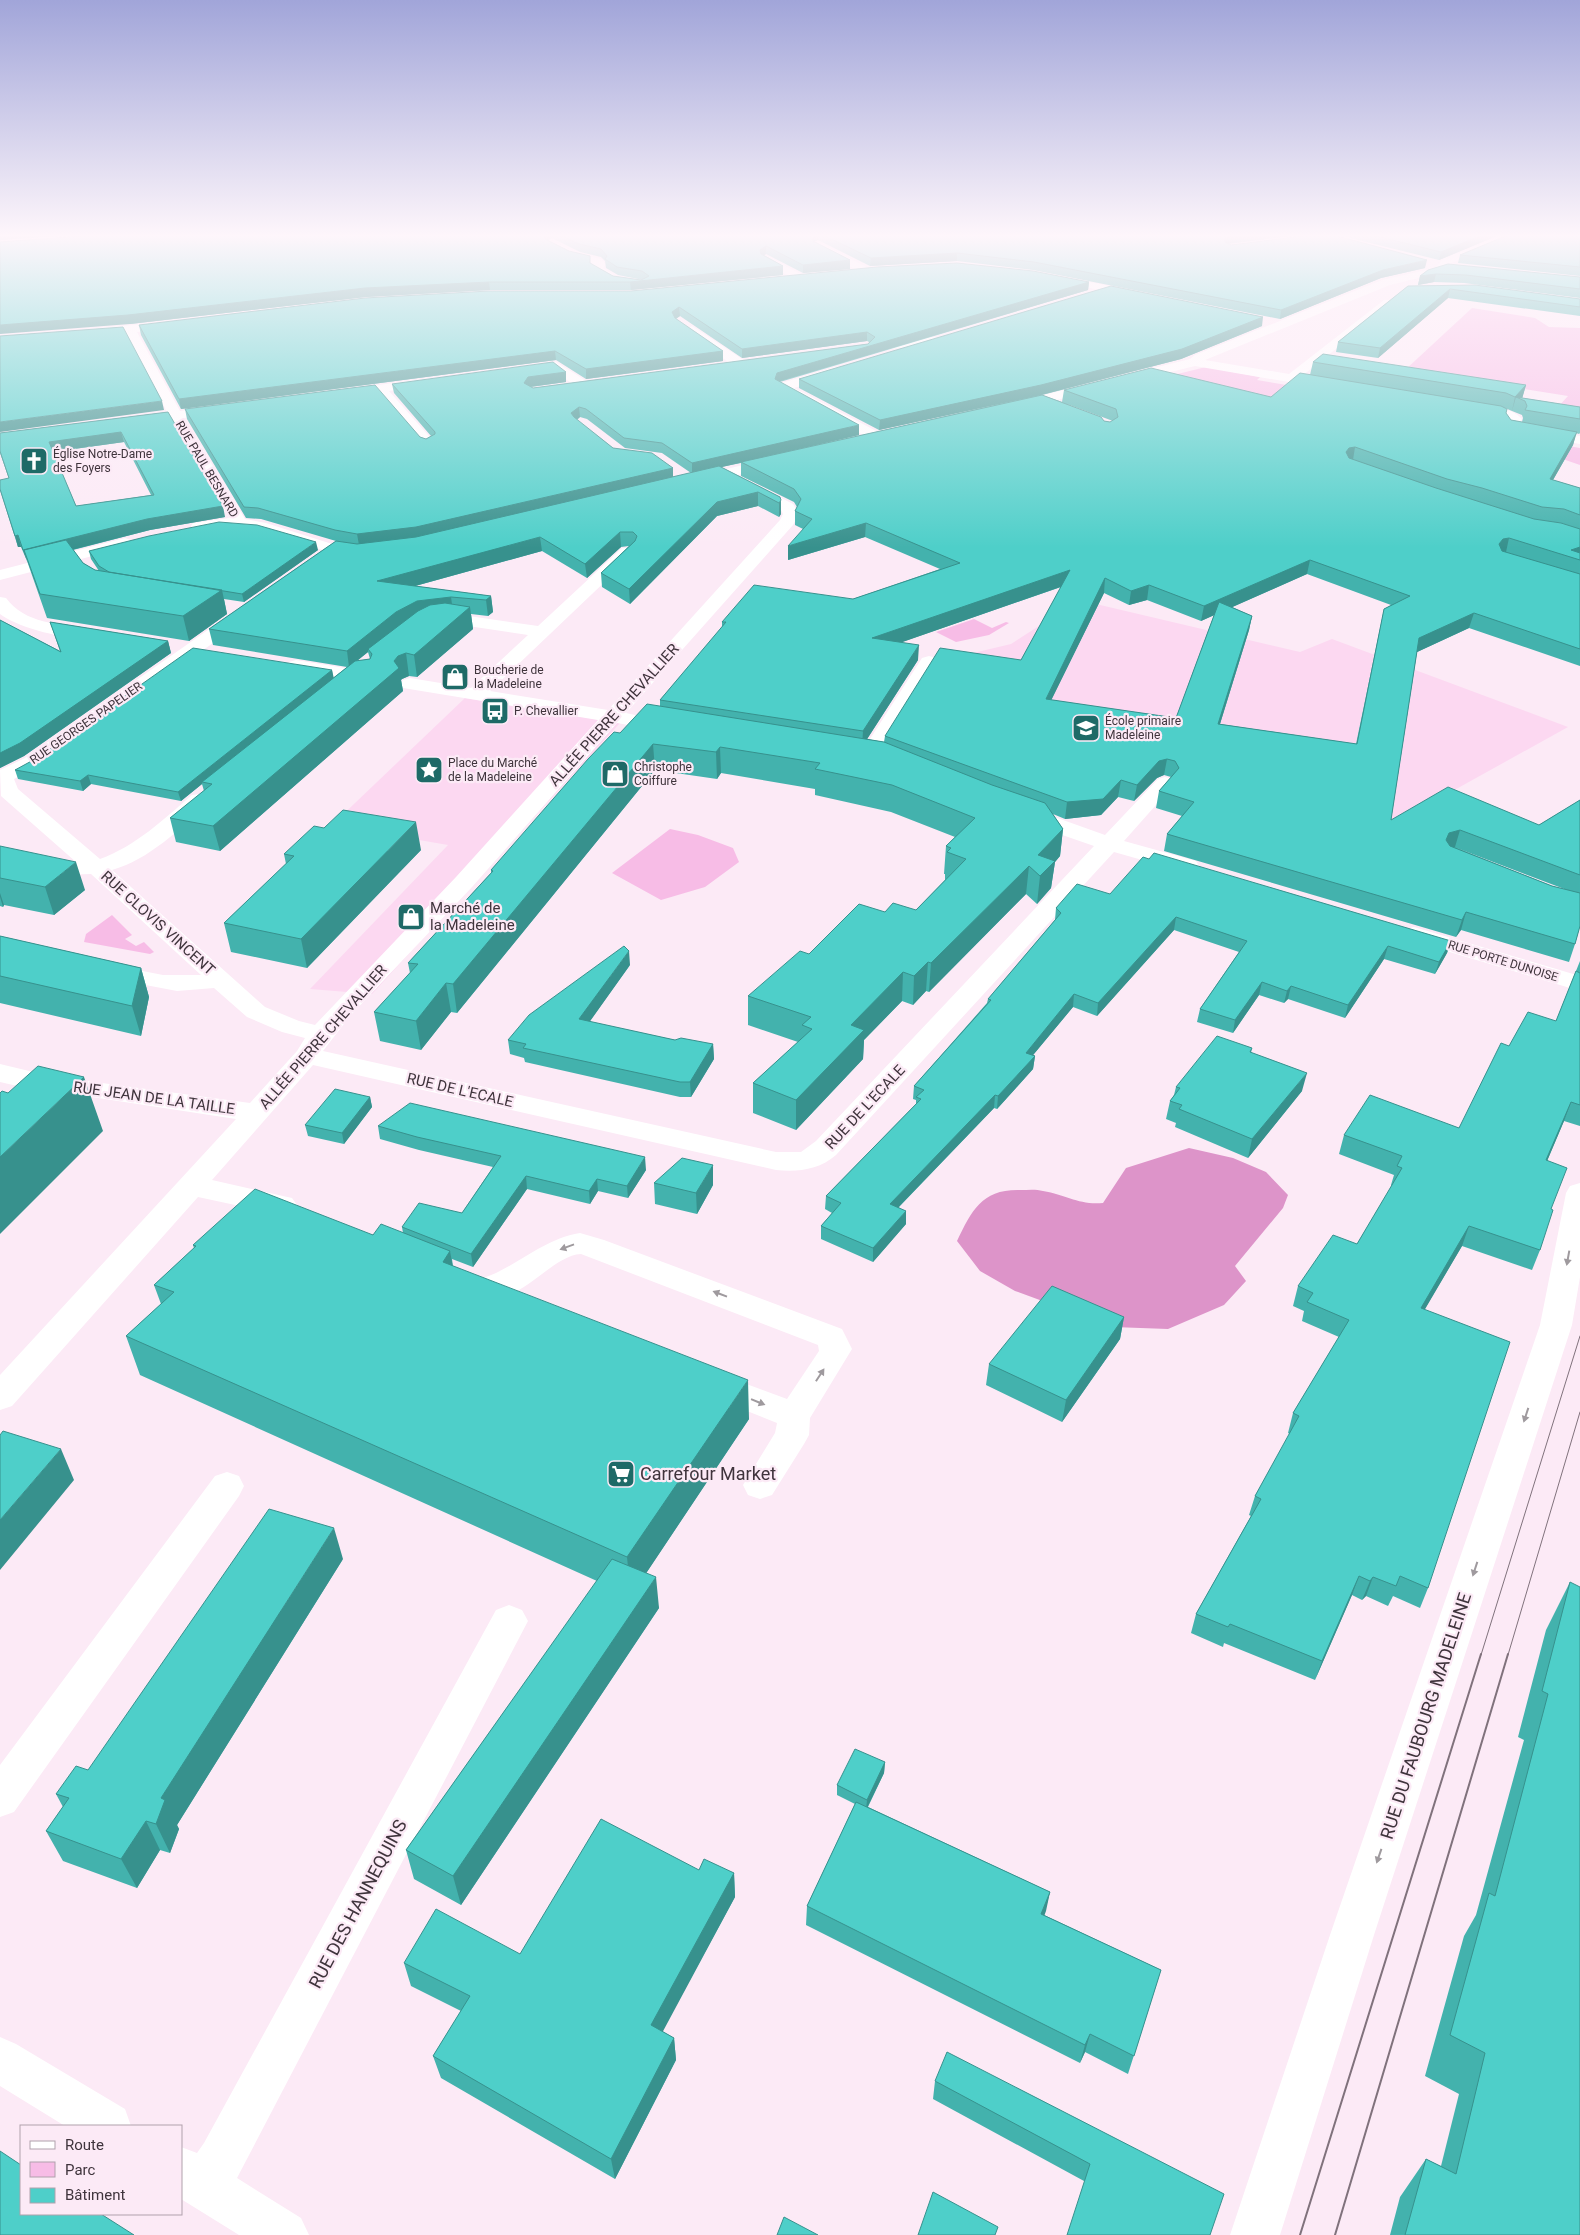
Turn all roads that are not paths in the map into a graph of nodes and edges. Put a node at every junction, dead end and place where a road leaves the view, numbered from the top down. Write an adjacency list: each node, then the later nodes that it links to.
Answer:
1 (135, 339): 22 (street, RUE PAUL BESNARD)
2 (707, 339): 8 (street)
3 (1243, 339): 7 (street)
4 (1341, 339): 10 (street)
5 (857, 349): 6 (street)
6 (867, 361)
7 (1195, 362): 10 (street); 17 (street)
8 (724, 366)
9 (848, 367): 25 (street)
10 (1291, 379): 12 (street)
11 (448, 380): 13 (street)
12 (1339, 386)
13 (380, 389): 16 (street); 26 (street)
14 (552, 390): 14 (street); 15 (street)
15 (534, 392)
16 (330, 395)
17 (1042, 401): 20 (street); 21 (street)
18 (1453, 406): 24 (street)
19 (232, 408): 22 (street)
20 (1005, 408)
21 (1068, 410)
22 (175, 416): 23 (street); 30 (street, RUE PAUL BESNARD)
23 (118, 423)
24 (1580, 440)
25 (857, 442)
26 (428, 443)
27 (790, 458): 28 (street)
28 (723, 474): 29 (street); 51 (street, ALLÉE PIERRE CHEVALLIER)
29 (683, 478)
30 (238, 523): 31 (street); 33 (street)
31 (188, 529)
32 (141, 540): 37 (street)
33 (334, 548): 34 (street); 36 (street)
34 (378, 550)
35 (628, 551): 41 (street)
36 (315, 562)
37 (0, 575)
38 (0, 602): 42 (street)
39 (221, 606): 44 (street, RUE GEORGES PAPELIER)
40 (421, 624): 41 (street)
41 (542, 632): 50 (street)
42 (108, 636)
43 (164, 645): 44 (street)
44 (192, 650): 45 (street); 54 (street, RUE GEORGES PAPELIER)
45 (216, 654)
46 (928, 662): 53 (street)
47 (274, 663): 49 (street)
48 (410, 684): 50 (street)
49 (330, 694)
50 (475, 695): 51 (street)
51 (613, 716): 52 (street); 66 (street, ALLÉE PIERRE CHEVALLIER)
52 (652, 723)
53 (890, 761)
54 (1, 777): 60 (street, RUE CLOVIS VINCENT)
55 (1165, 783): 58 (street, RUE DE L'ECALE)
56 (214, 789): 60 (street)
57 (1006, 808): 58 (street)
58 (1108, 843): 61 (street); 67 (street, RUE DE L'ECALE)
59 (0, 859): 60 (street, RUE CLOVIS VINCENT)
60 (96, 867): 64 (street, RUE CLOVIS VINCENT)
61 (1208, 872)
62 (1398, 929): 65 (street, RUE PORTE DUNOISE)
63 (88, 967): 64 (street, RUE CLOVIS VINCENT)
64 (220, 979): 66 (street, RUE CLOVIS VINCENT)
65 (1580, 984)
66 (322, 1034): 67 (street, ALLÉE PIERRE CHEVALLIER)
67 (307, 1056): 71 (street, ALLÉE PIERRE CHEVALLIER)
68 (0, 1072): 69 (street, RUE JEAN DE LA TAILLE)
69 (50, 1084): 70 (street); 71 (street, RUE JEAN DE LA TAILLE)
70 (29, 1104)
71 (257, 1113): 72 (street, ALLÉE PIERRE CHEVALLIER)
72 (192, 1186): 74 (street); 77 (street, ALLÉE PIERRE CHEVALLIER)
73 (1580, 1193): 87 (street, RUE DU FAUBOURG MADELEINE, one-way to 87)
74 (306, 1215)
75 (521, 1307): 78 (street, one-way to 75)
76 (683, 1372): 78 (street, one-way to 78)
77 (0, 1396)
78 (794, 1416): 79 (street)
79 (760, 1485)
80 (226, 1486): 82 (street)
81 (509, 1621): 85 (street, RUE DES HANNEQUINS)
82 (0, 1798)
83 (0, 2060): 84 (street)
84 (106, 2125)
85 (192, 2178): 86 (street, RUE DES HANNEQUINS)
86 (284, 2235)
87 (1255, 2235)

